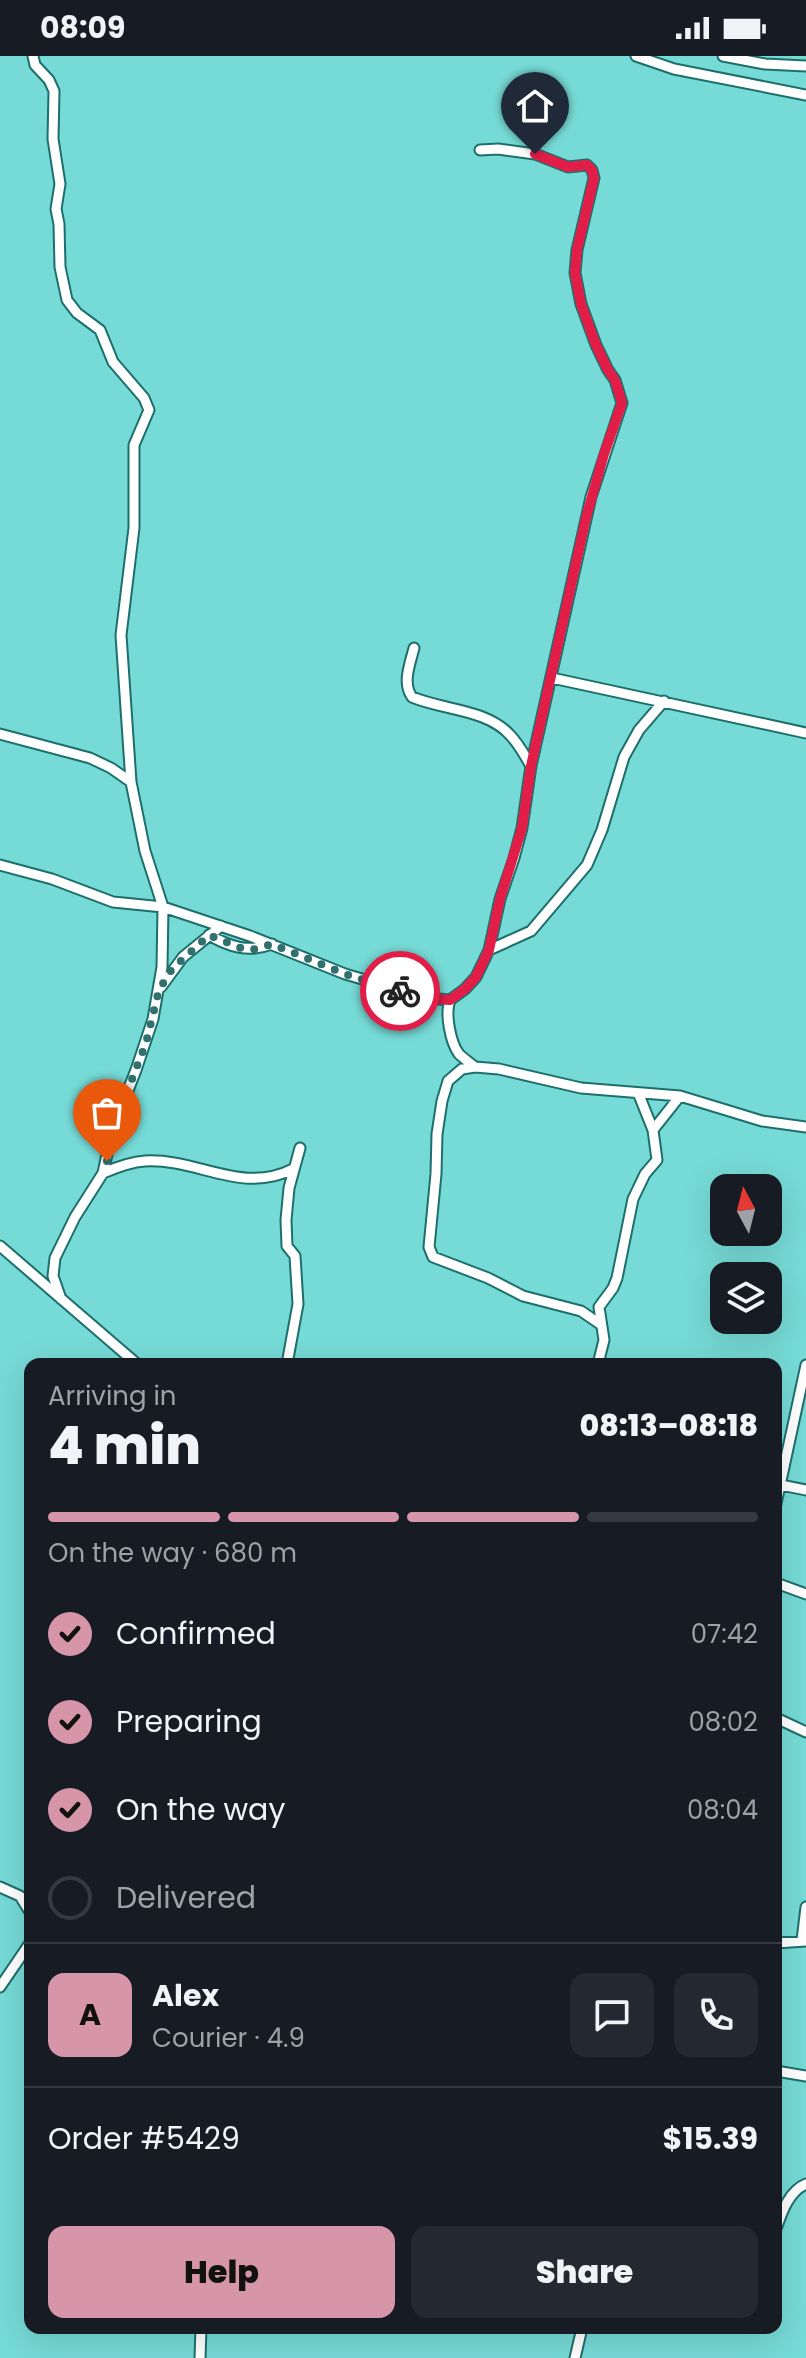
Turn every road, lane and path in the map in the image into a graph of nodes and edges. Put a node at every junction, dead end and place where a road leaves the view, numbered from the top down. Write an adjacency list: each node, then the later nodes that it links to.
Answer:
1 (33, 56): 13 (street)
2 (636, 56): 5 (street)
3 (723, 56): 4 (street)
4 (806, 66)
5 (806, 95)
6 (480, 150): 8 (street)
7 (414, 648): 12 (street)
8 (552, 678): 9 (street); 12 (street)
9 (664, 701): 10 (street); 19 (street)
10 (806, 733)
11 (0, 734): 13 (street)
12 (531, 766): 19 (street)
13 (131, 782): 15 (street)
14 (0, 865): 15 (street)
15 (163, 907): 16 (street); 20 (street)
16 (221, 926): 17 (street); 18 (street)
17 (209, 935): 18 (street); 20 (street)
18 (272, 944): 21 (street)
19 (489, 950): 21 (street)
20 (159, 990): 29 (street)
21 (450, 1000): 22 (street)
22 (475, 1067): 23 (street); 32 (street)
23 (639, 1095): 24 (street); 26 (street)
24 (680, 1096): 25 (street); 26 (street)
25 (806, 1127)
26 (653, 1130): 32 (street)
27 (300, 1148): 28 (street)
28 (293, 1169): 29 (street); 34 (street)
29 (103, 1173): 31 (street)
30 (0, 1246): 31 (street)
31 (61, 1299): 33 (street)
32 (600, 1324): 35 (street)
33 (130, 1358)
34 (288, 1358)
35 (600, 1358)
36 (806, 1365): 37 (street)
37 (782, 1480)
38 (782, 1485): 39 (street)
39 (806, 1490)
40 (782, 1585): 41 (street)
41 (806, 1594)
42 (782, 1721): 43 (street)
43 (806, 1732)
44 (0, 1887): 45 (street)
45 (24, 1902)
46 (806, 1907): 47 (street)
47 (804, 1940): 48 (street)
48 (782, 1942)
49 (24, 1952): 50 (street)
50 (0, 1987)
51 (782, 2072): 52 (street)
52 (806, 2076)
53 (806, 2184): 54 (street)
54 (782, 2216)
55 (201, 2334): 57 (street)
56 (581, 2334): 58 (street)
57 (200, 2358)
58 (575, 2358)

